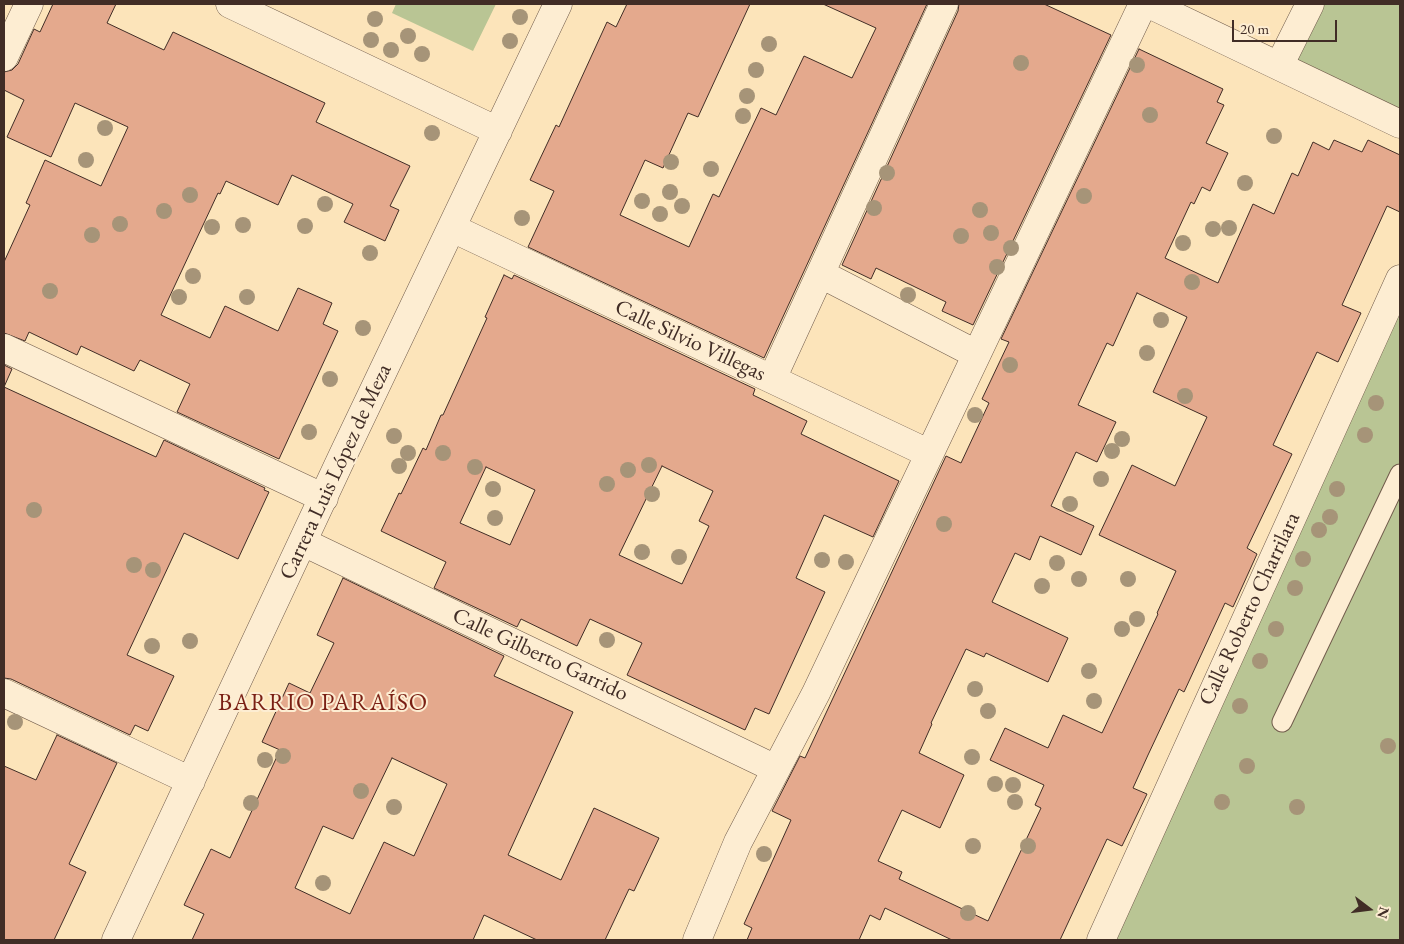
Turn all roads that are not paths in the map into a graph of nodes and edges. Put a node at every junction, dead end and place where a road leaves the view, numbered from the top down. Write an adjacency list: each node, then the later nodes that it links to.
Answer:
1 (29, 4): 8 (street)
2 (230, 4): 11 (street)
3 (558, 4): 11 (street, Carrera Luis López de Meza)
4 (944, 4): 13 (street)
5 (1143, 4): 16 (street)
6 (1149, 4): 9 (street)
7 (1310, 4): 9 (street)
8 (4, 56)
9 (1279, 66): 10 (street)
10 (1400, 124)
11 (498, 131): 12 (street, Carrera Luis López de Meza)
12 (452, 228): 17 (street, Calle Silvio Villegas); 20 (street, Carrera Luis López de Meza)
13 (821, 274): 16 (street); 17 (street)
14 (1400, 279): 28 (street, Calle Roberto Charrilara)
15 (4, 348): 20 (street)
16 (976, 354): 18 (street)
17 (772, 379): 18 (street, Calle Silvio Villegas)
18 (928, 454): 24 (street)
19 (1400, 474): 23 (lane)
20 (324, 498): 21 (street, Carrera Luis López de Meza)
21 (303, 542): 24 (street, Calle Gilberto Garrido); 25 (street, Carrera Luis López de Meza)
22 (4, 693): 25 (street)
23 (1282, 722)
24 (776, 769): 27 (street)
25 (191, 782): 26 (street, Carrera Luis López de Meza)
26 (116, 940)
27 (696, 940)
28 (1101, 940)

